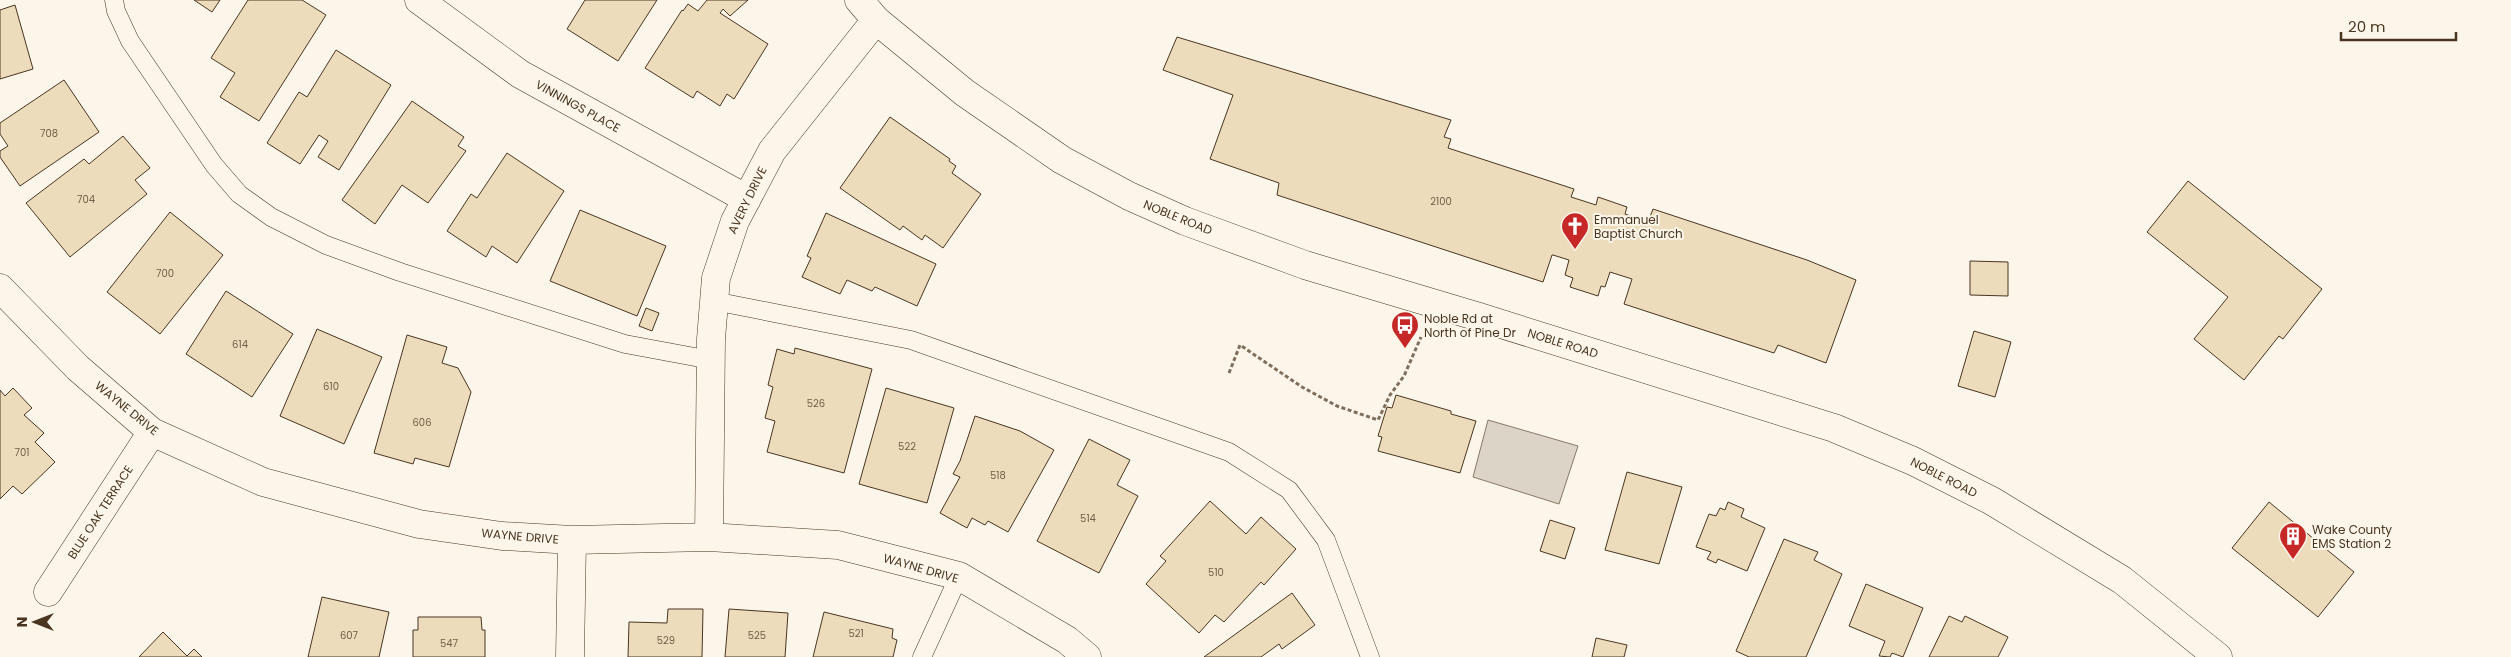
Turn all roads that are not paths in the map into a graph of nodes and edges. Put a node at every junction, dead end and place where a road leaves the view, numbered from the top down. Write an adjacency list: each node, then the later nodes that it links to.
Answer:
1 (114, 0): 7 (lane)
2 (419, 0): 4 (street, VINNINGS PLACE)
3 (868, 10): 4 (street, AVERY DRIVE); 17 (street, NOBLE ROAD)
4 (747, 199): 6 (street, AVERY DRIVE)
5 (0, 288): 8 (street, WAYNE DRIVE)
6 (714, 301): 7 (street, AVERY DRIVE); 16 (lane)
7 (711, 360): 9 (street, AVERY DRIVE)
8 (152, 432): 10 (street, WAYNE DRIVE); 12 (street, BLUE OAK TERRACE)
9 (709, 537): 10 (street, WAYNE DRIVE); 11 (street, WAYNE DRIVE)
10 (572, 540): 13 (street)
11 (959, 576): 14 (lane); 15 (street, WAYNE DRIVE)
12 (48, 592)
13 (570, 657)
14 (922, 657)
15 (1087, 657)
16 (1370, 657)
17 (2218, 657)

